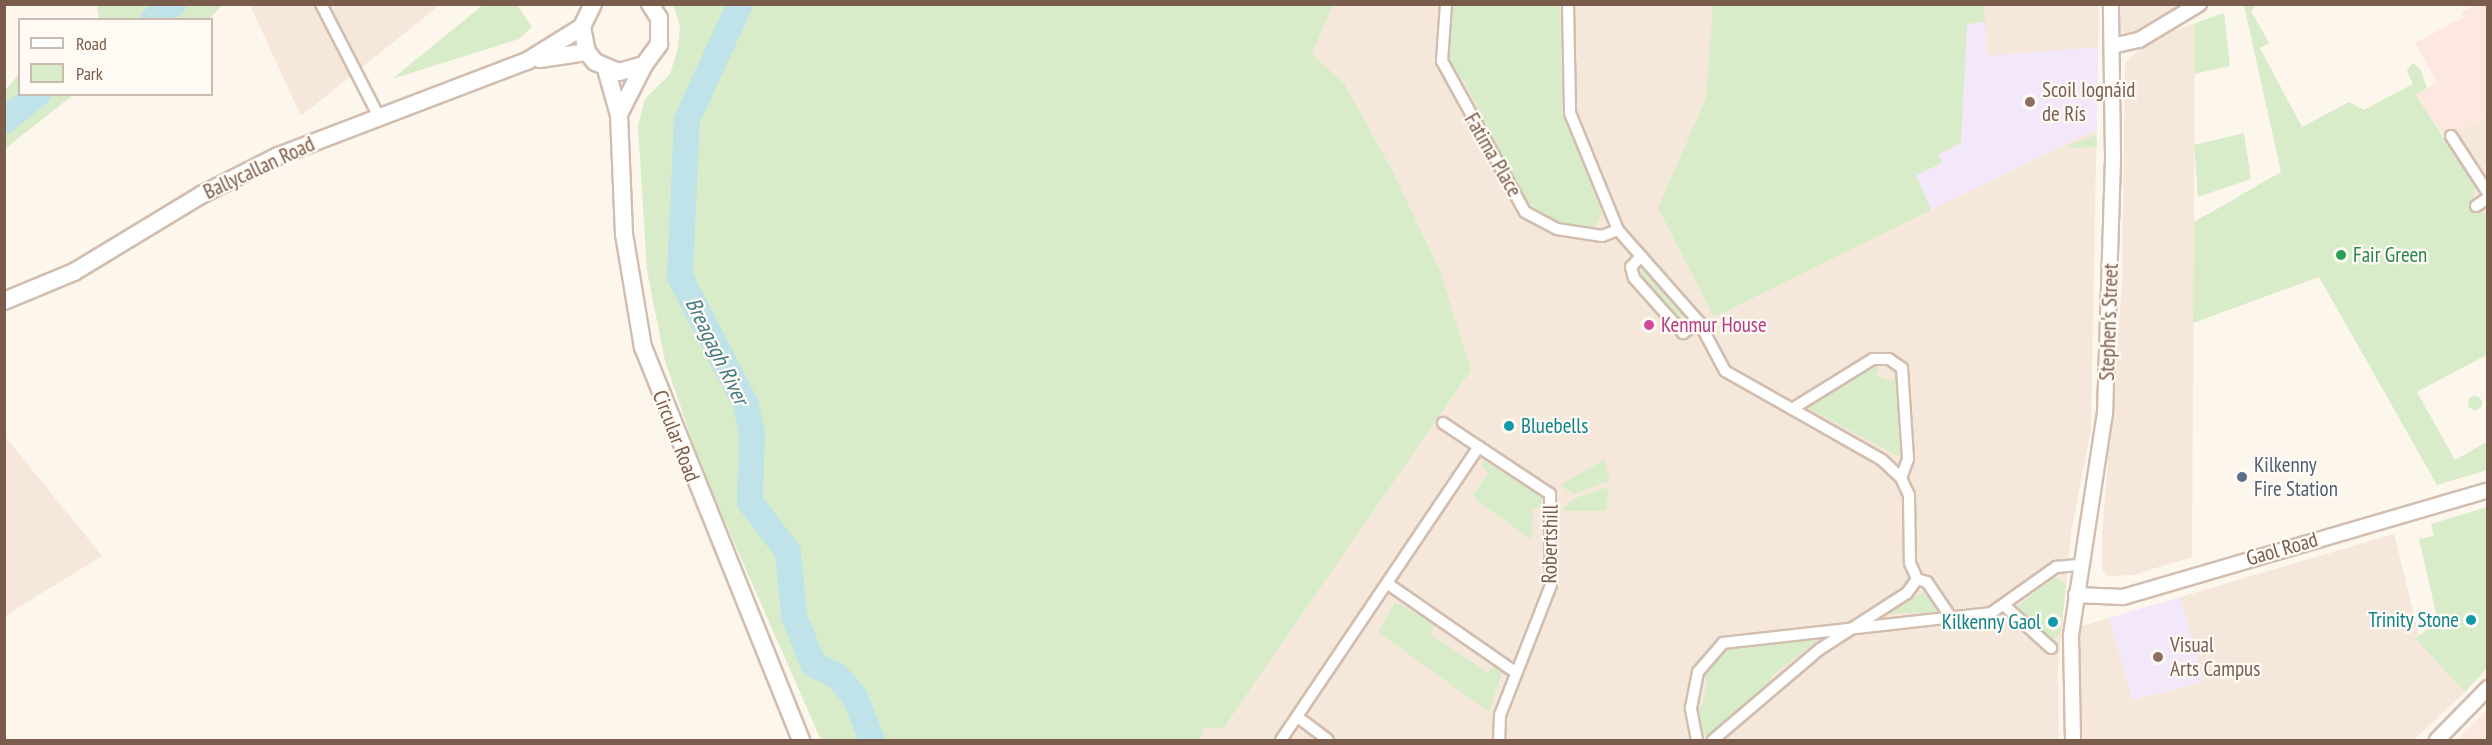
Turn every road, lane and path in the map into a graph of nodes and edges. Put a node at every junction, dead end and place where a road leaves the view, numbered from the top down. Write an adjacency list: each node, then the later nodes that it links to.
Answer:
1 (321, 4): 15 (street)
2 (593, 4): 8 (main road)
3 (650, 4): 12 (main road, Circular Road)
4 (1446, 4): 20 (street, Fatima Place)
5 (1568, 4): 20 (street)
6 (2111, 4): 9 (street, Stephen's Street)
7 (2199, 4): 9 (street)
8 (582, 27): 10 (main road); 11 (main road, Ballycallan Road)
9 (2112, 46): 29 (street, Stephen's Street)
10 (587, 52): 11 (main road, Ballycallan Road); 13 (main road)
11 (527, 61): 15 (main road, Ballycallan Road)
12 (644, 64): 13 (main road); 14 (main road, Circular Road)
13 (606, 69): 14 (main road, Circular Road)
14 (619, 115): 40 (main road, Circular Road)
15 (379, 117): 22 (main road, Ballycallan Road)
16 (2451, 136): 17 (street)
17 (2487, 193)
18 (2487, 198): 19 (street)
19 (2476, 206)
20 (1618, 230): 21 (street)
21 (1641, 256): 23 (street); 23 (street)
22 (4, 301)
23 (1699, 322): 24 (street)
24 (1792, 409): 27 (street); 27 (street)
25 (1443, 423): 26 (street, Robertshill)
26 (1479, 447): 31 (street); 37 (street, Robertshill)
27 (1901, 478): 30 (street)
28 (2487, 490): 32 (street, Gaol Road)
29 (2081, 565): 32 (street, Stephen's Street); 33 (street)
30 (1917, 579): 34 (street); 35 (street)
31 (1388, 584): 37 (street); 39 (street)
32 (2076, 595): 46 (street, Stephen's Street)
33 (2006, 607): 34 (street); 36 (street)
34 (1952, 619): 35 (street)
35 (1862, 625): 44 (street); 45 (street)
36 (2051, 648)
37 (1515, 672): 43 (street, Robertshill)
38 (2487, 688): 47 (street)
39 (1299, 718): 41 (street); 42 (street)
40 (801, 741)
41 (1281, 741)
42 (1328, 741)
43 (1499, 741)
44 (1696, 741)
45 (1713, 741)
46 (2073, 741)
47 (2437, 741)

